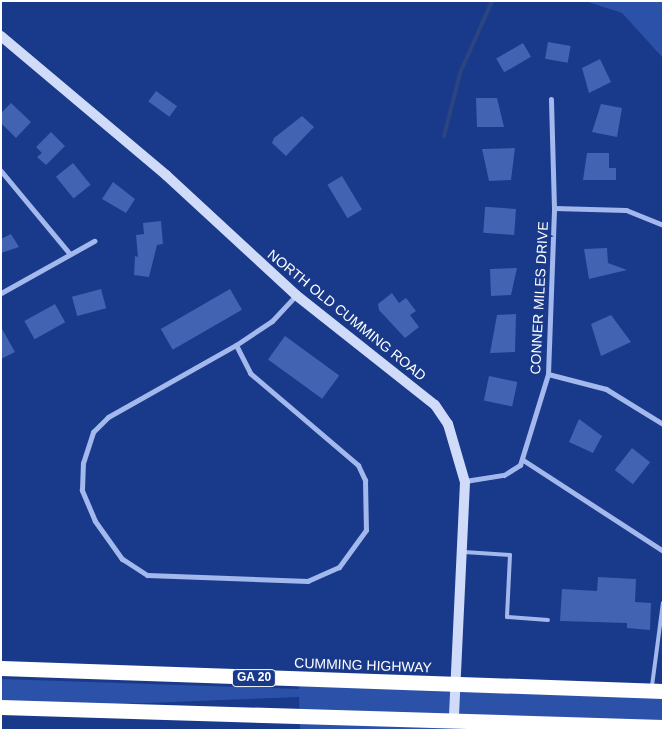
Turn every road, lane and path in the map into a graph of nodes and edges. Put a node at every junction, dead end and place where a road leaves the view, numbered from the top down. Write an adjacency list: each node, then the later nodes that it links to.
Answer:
1 (1, 36): 9 (street, NORTH OLD CUMMING ROAD)
2 (551, 99): 4 (street, CONNER MILES DRIVE)
3 (1, 171): 7 (street)
4 (554, 208): 5 (street); 11 (street, CONNER MILES DRIVE)
5 (663, 225)
6 (94, 241): 7 (street)
7 (70, 254): 8 (street)
8 (1, 293)
9 (296, 295): 10 (street); 14 (street, NORTH OLD CUMMING ROAD)
10 (236, 345): 10 (street)
11 (548, 374): 12 (street); 13 (street, CONNER MILES DRIVE)
12 (663, 424)
13 (523, 460): 14 (street); 15 (street)
14 (464, 482): 16 (street, NORTH OLD CUMMING ROAD)
15 (663, 551)
16 (462, 552): 18 (lane); 20 (street, NORTH OLD CUMMING ROAD)
17 (663, 603): 21 (lane)
18 (548, 620)
19 (1, 668): 20 (highway, CUMMING HIGHWAY / GA 20)
20 (455, 685): 21 (highway, CUMMING HIGHWAY / GA 20); 23 (street, NORTH OLD CUMMING ROAD)
21 (657, 691)
22 (1, 707): 23 (highway)
23 (454, 718): 24 (highway)
24 (663, 727)

